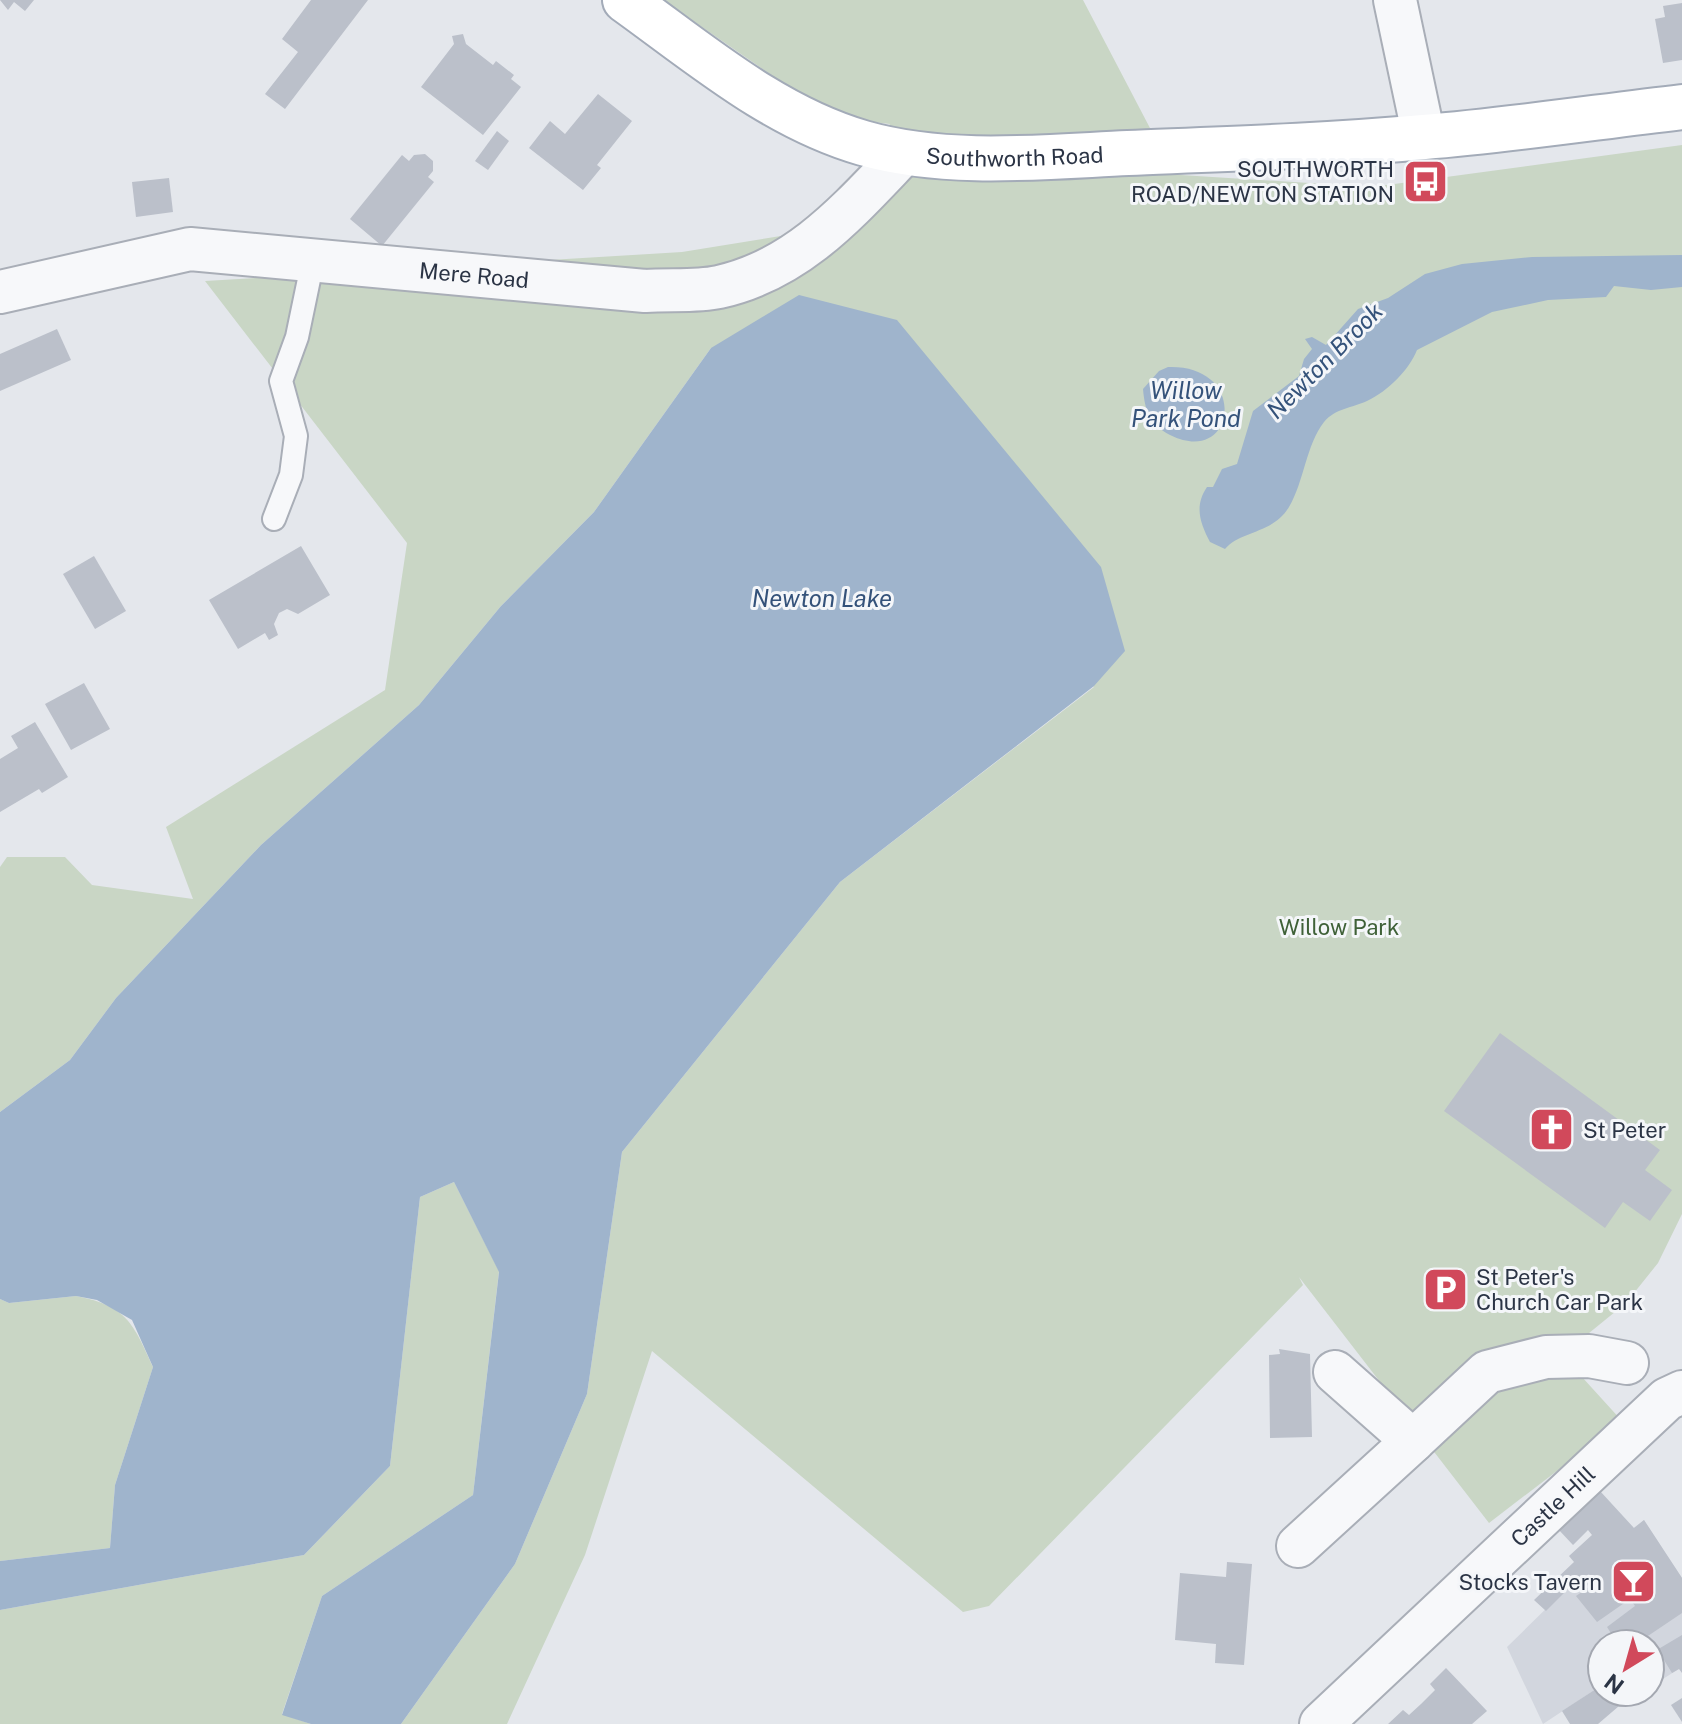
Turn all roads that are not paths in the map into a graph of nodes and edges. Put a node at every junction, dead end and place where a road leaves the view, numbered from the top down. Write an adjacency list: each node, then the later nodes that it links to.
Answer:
1 (625, 0): 5 (main road, Southworth Road)
2 (1395, 0): 4 (street)
3 (1682, 107): 4 (main road, Southworth Road)
4 (1424, 137): 5 (main road, Southworth Road)
5 (905, 152): 6 (street, Mere Road)
6 (313, 260): 7 (street, Mere Road); 8 (lane)
7 (0, 292)
8 (274, 519)
9 (1590, 1332): 10 (street)
10 (1627, 1363): 12 (street); 13 (street)
11 (1335, 1372): 13 (street)
12 (1674, 1396): 15 (street, Castle Hill)
13 (1413, 1441): 14 (street)
14 (1298, 1546)
15 (1321, 1724)

